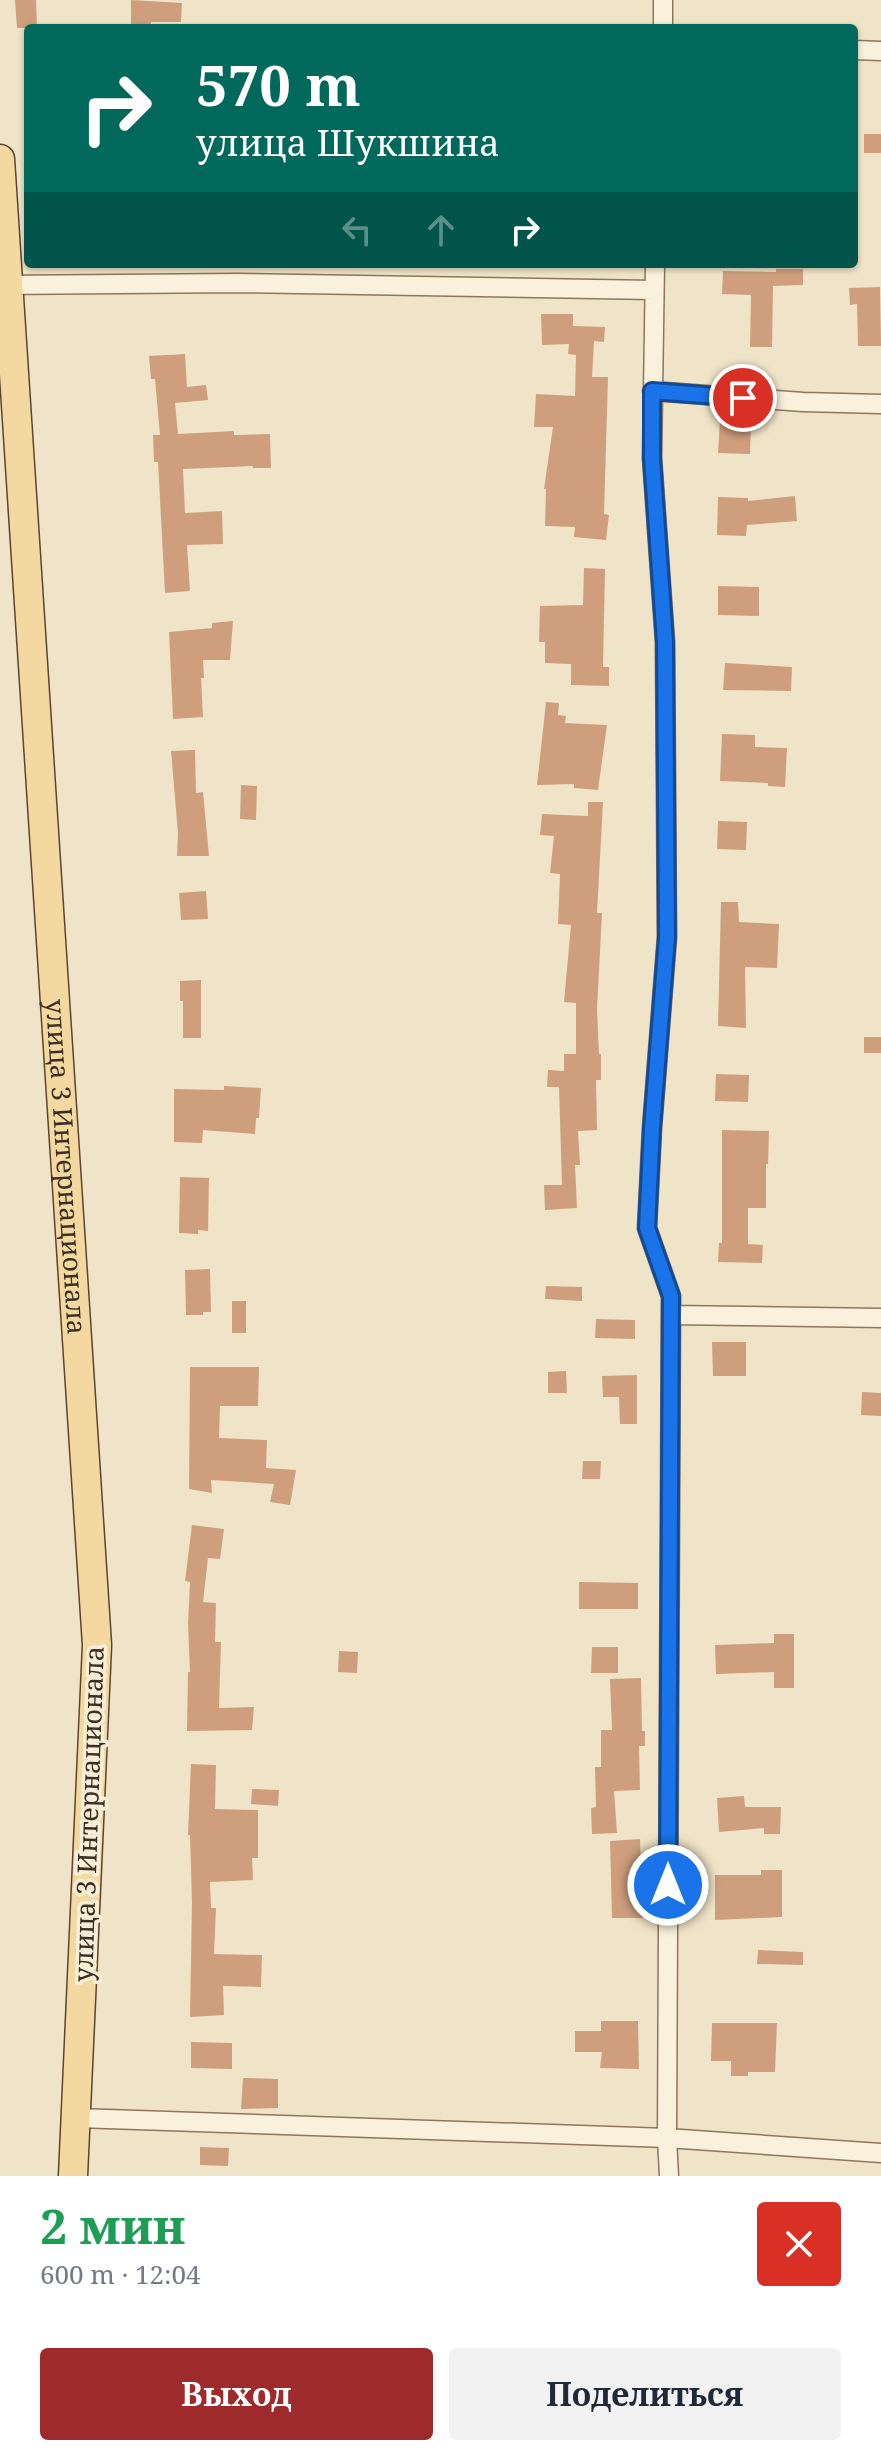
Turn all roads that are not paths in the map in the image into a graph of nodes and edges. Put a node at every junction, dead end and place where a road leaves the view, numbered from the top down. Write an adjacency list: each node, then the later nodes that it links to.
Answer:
1 (663, 0): 2 (street)
2 (663, 24)
3 (858, 50): 4 (street)
4 (881, 51)
5 (0, 159): 7 (main road, улица 3 Интернационала)
6 (655, 268): 8 (street)
7 (5, 284): 8 (street); 13 (main road, улица 3 Интернационала)
8 (653, 290): 9 (street)
9 (652, 391): 10 (street); 11 (street)
10 (881, 404)
11 (671, 1315): 12 (street); 14 (street)
12 (881, 1318)
13 (77, 2118): 14 (street); 16 (main road, улица 3 Интернационала)
14 (667, 2138): 15 (street); 17 (street)
15 (881, 2153)
16 (73, 2176)
17 (669, 2176)

